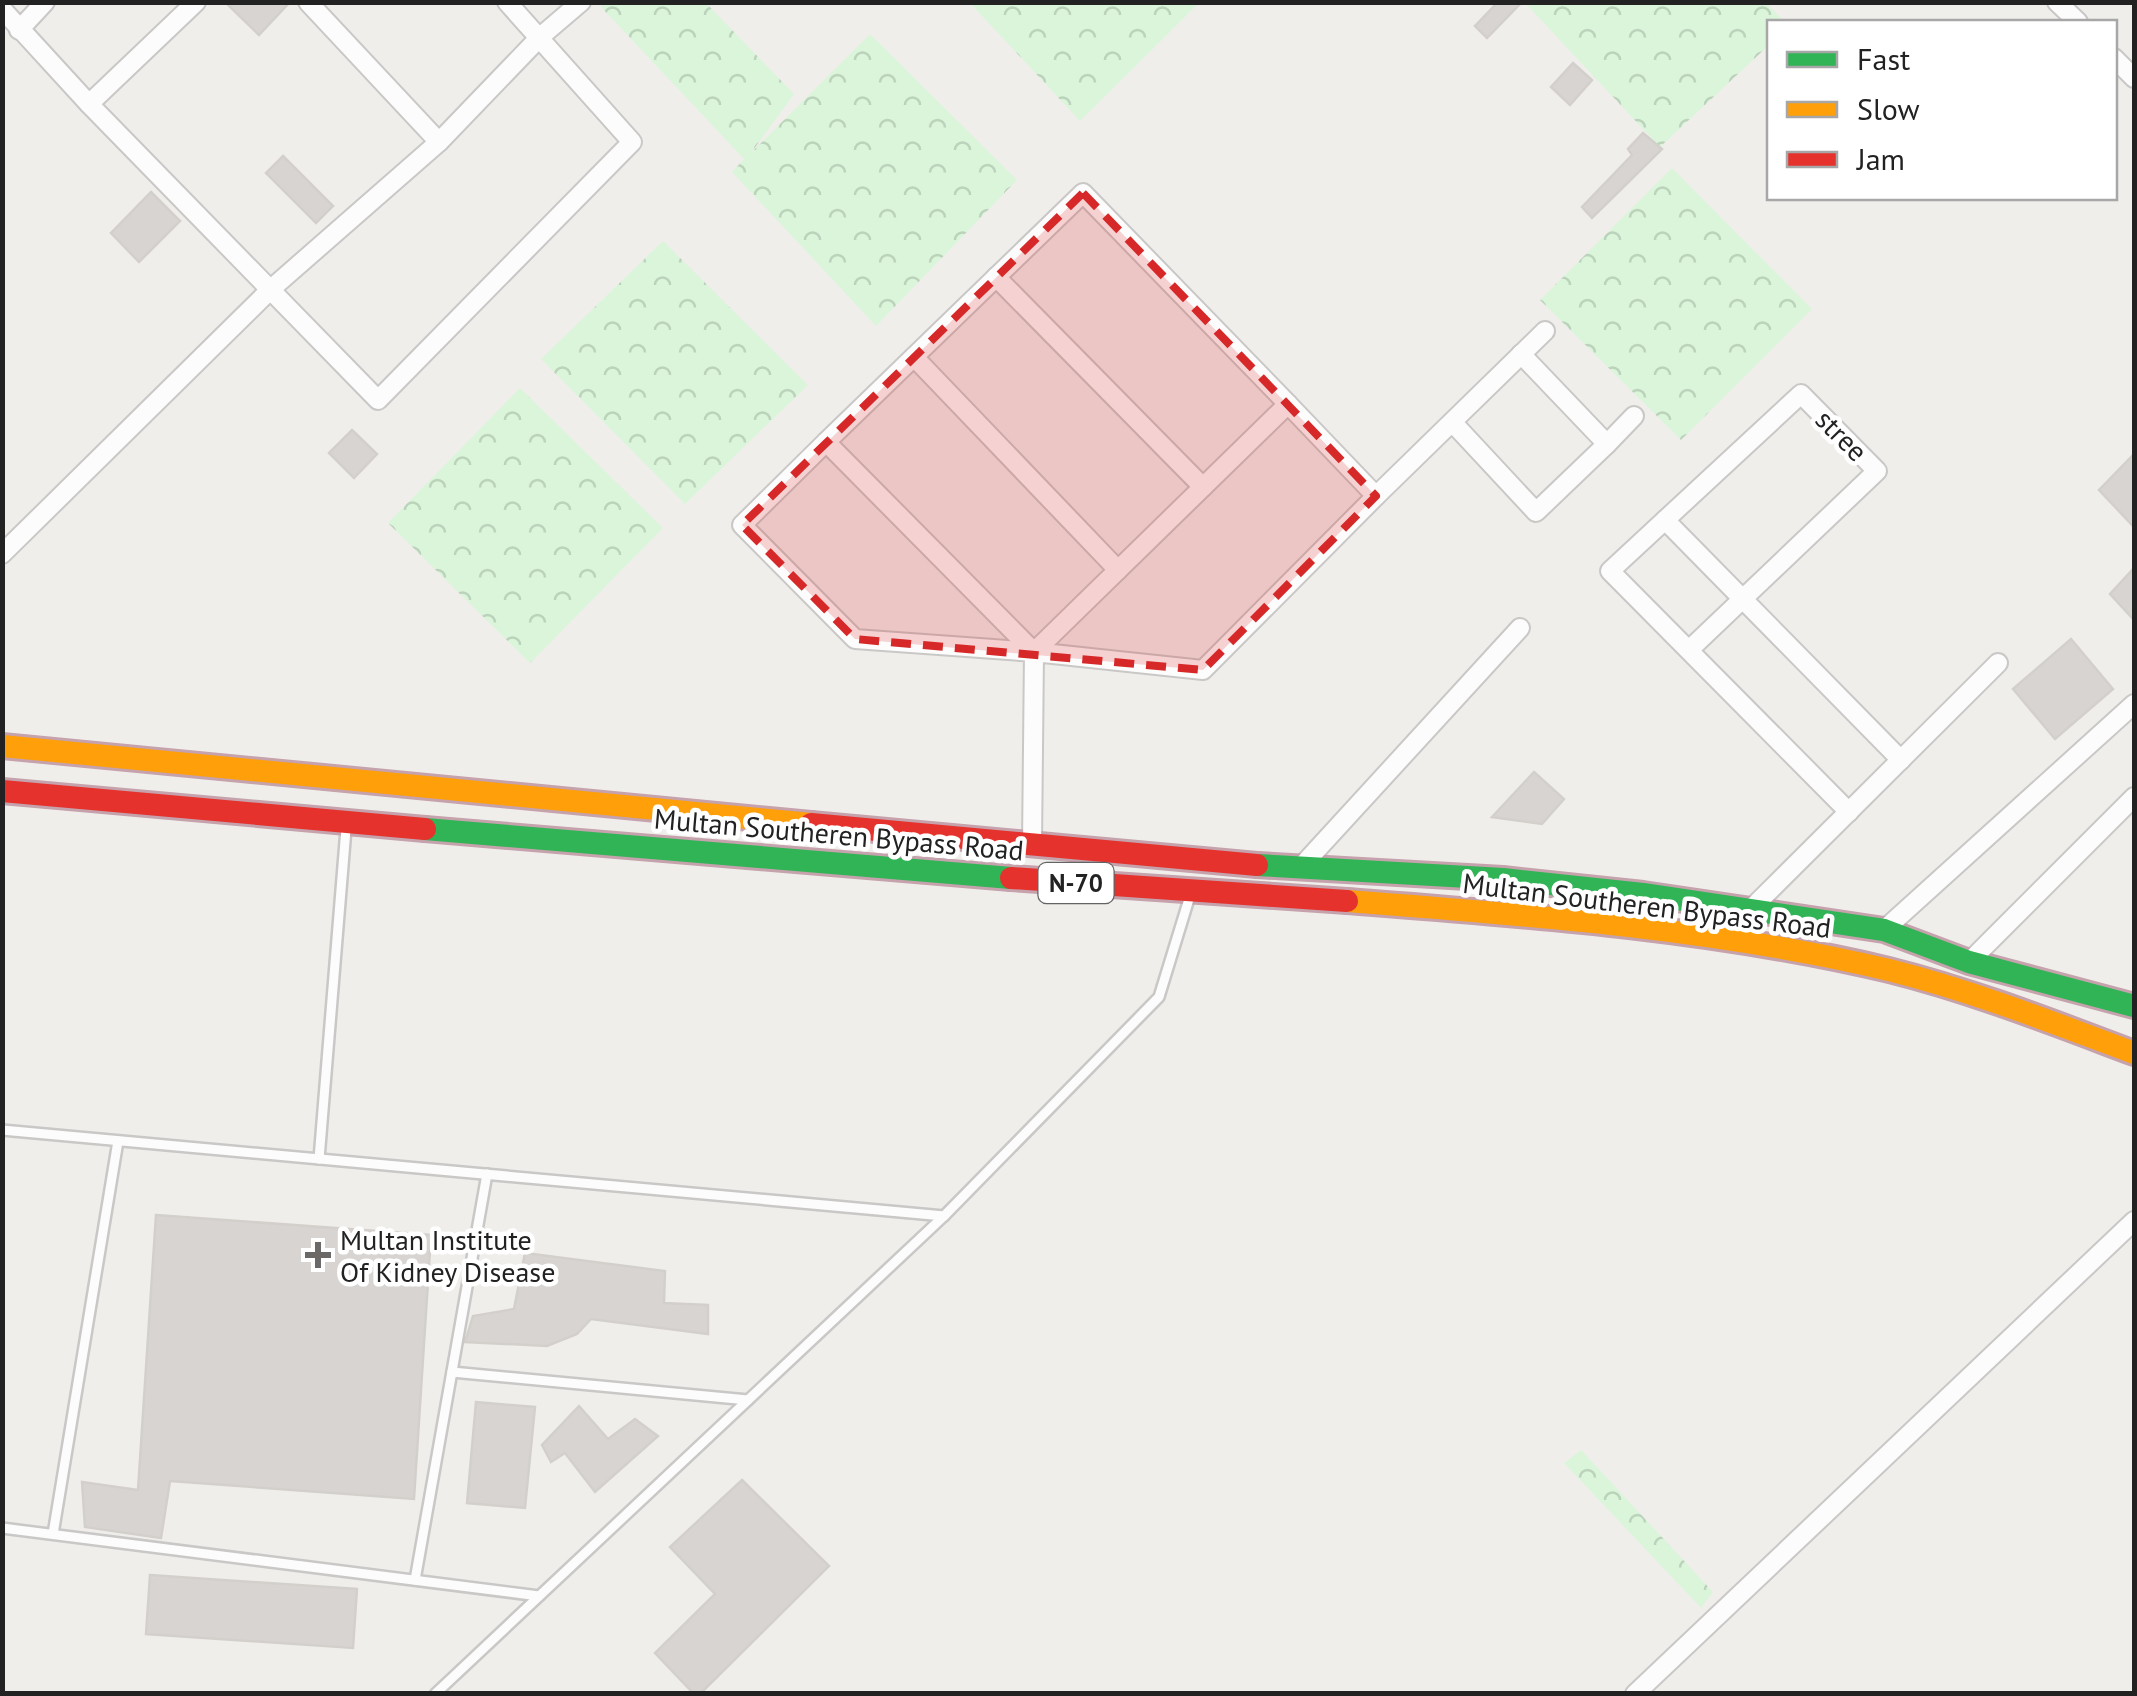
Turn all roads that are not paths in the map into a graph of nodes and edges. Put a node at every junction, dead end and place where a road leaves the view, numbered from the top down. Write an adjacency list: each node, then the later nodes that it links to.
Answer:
1 (46, 2): 9 (street)
2 (196, 2): 11 (street)
3 (308, 2): 12 (street)
4 (507, 2): 10 (street)
5 (581, 2): 10 (street)
6 (2057, 2): 8 (street)
7 (2, 9): 9 (street)
8 (2076, 20)
9 (19, 30): 11 (street)
10 (540, 37): 12 (street); 14 (street)
11 (89, 104): 14 (street)
12 (439, 142): 14 (street)
13 (996, 277): 17 (street); 18 (street); 23 (street)
14 (270, 289): 26 (street)
15 (1545, 331): 16 (street)
16 (1521, 354): 20 (street); 22 (street)
17 (914, 357): 21 (street); 27 (street)
18 (1288, 404): 23 (street); 24 (street)
19 (1634, 416): 22 (street)
20 (1454, 424): 22 (street); 24 (street)
21 (826, 442): 31 (street); 31 (street)
22 (1607, 444)
23 (1203, 486): 27 (street)
24 (1376, 496): 31 (street)
25 (1665, 520): 28 (street); 28 (street, stree); 30 (street, stree)
26 (2, 554)
27 (1118, 570): 31 (street)
28 (1740, 601): 30 (street, stree); 35 (street)
29 (1520, 628): 41 (street)
30 (1689, 650): 38 (street, stree)
31 (1034, 652): 40 (street)
32 (1998, 663): 35 (street)
33 (2134, 704): 44 (street)
34 (2, 746): 40 (highway, Multan Southeren Bypass Road / N-70)
35 (1900, 760): 38 (street)
36 (2, 790): 39 (highway, Multan Southeren Bypass Road / N-70)
37 (2134, 796): 45 (street)
38 (1848, 812): 43 (street)
39 (347, 821): 42 (highway, Multan Southeren Bypass Road / N-70); 50 (lane)
40 (1032, 845): 41 (highway, Multan Southeren Bypass Road / N-70)
41 (1300, 868): 43 (highway, Multan Southeren Bypass Road / N-70)
42 (1191, 892): 47 (highway, Multan Southeren Bypass Road / N-70); 52 (lane)
43 (1750, 909): 44 (highway, Multan Southeren Bypass Road / N-70)
44 (1884, 930): 45 (highway, Multan Southeren Bypass Road / N-70)
45 (1969, 962): 46 (highway, Multan Southeren Bypass Road / N-70)
46 (2134, 1006)
47 (2134, 1053)
48 (2, 1130): 49 (lane)
49 (118, 1141): 50 (lane); 57 (lane)
50 (319, 1159): 51 (lane)
51 (487, 1174): 52 (lane); 54 (lane)
52 (944, 1216): 55 (lane)
53 (2134, 1221): 61 (street)
54 (452, 1372): 55 (lane); 58 (lane)
55 (748, 1400): 59 (lane)
56 (2, 1528): 57 (lane)
57 (53, 1534): 58 (lane)
58 (414, 1580): 59 (lane)
59 (540, 1596): 60 (lane)
60 (435, 1694)
61 (1635, 1694)

